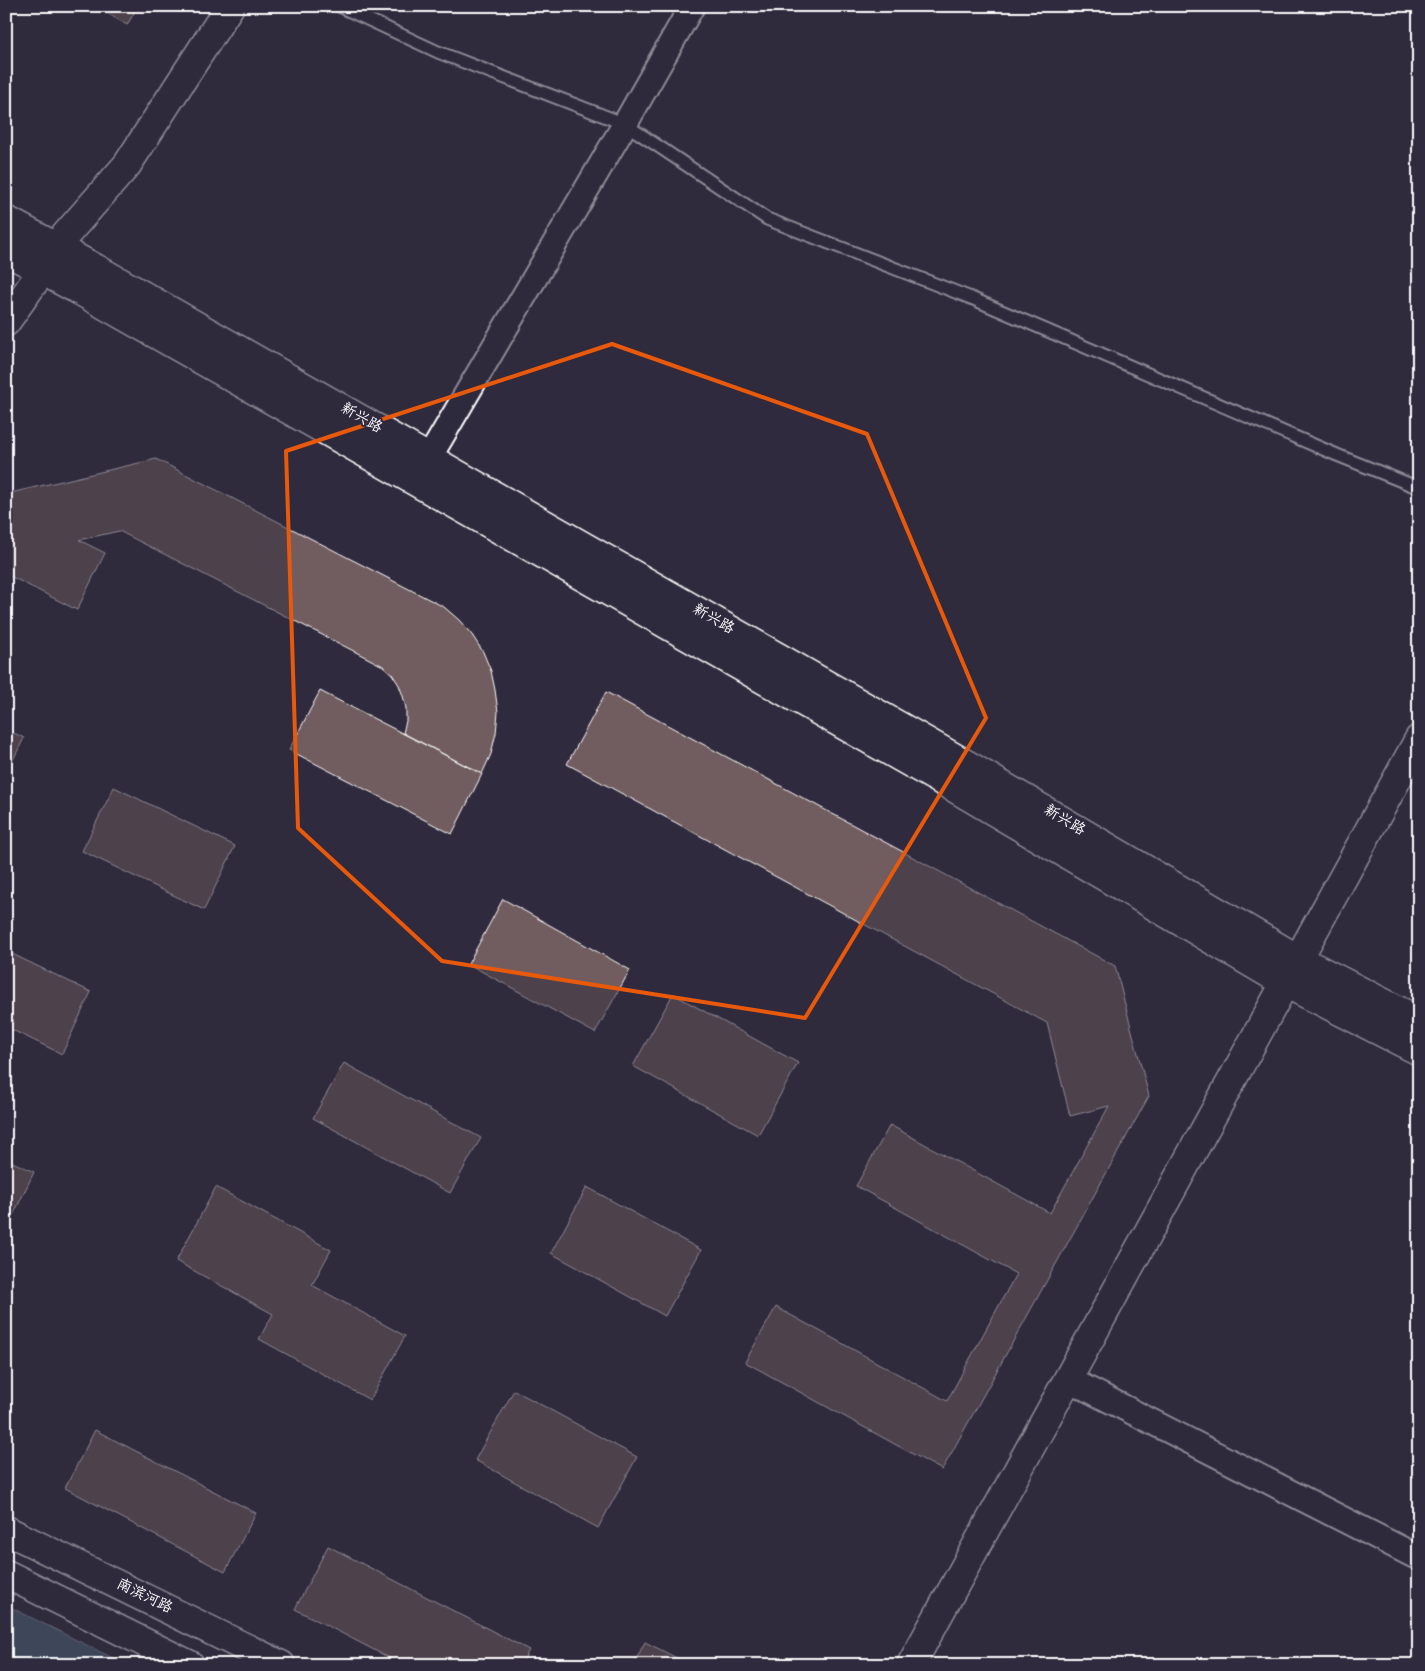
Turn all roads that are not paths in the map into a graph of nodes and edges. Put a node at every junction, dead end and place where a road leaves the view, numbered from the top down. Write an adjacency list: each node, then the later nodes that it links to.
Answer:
1 (230, 6): 6 (main road)
2 (339, 6): 4 (lane)
3 (692, 6): 4 (street)
4 (625, 124): 10 (street); 11 (lane)
5 (6, 220): 6 (main road, 新兴路)
6 (56, 246): 8 (main road); 10 (main road, 新兴路)
7 (6, 251): 8 (main road, 新兴路)
8 (42, 270): 9 (main road); 14 (main road, 新兴路)
9 (6, 322)
10 (429, 458): 13 (main road, 新兴路)
11 (1419, 488)
12 (1419, 739): 13 (main road)
13 (1298, 959): 14 (main road); 15 (main road, 新兴路)
14 (1285, 983): 16 (main road, 新兴路); 17 (main road)
15 (1419, 1021)
16 (1419, 1052)
17 (1068, 1379): 19 (street); 23 (main road)
18 (6, 1530): 22 (main road, 南滨河路)
19 (1419, 1558)
20 (6, 1574): 21 (main road)
21 (190, 1665)
22 (281, 1665)
23 (911, 1665)

